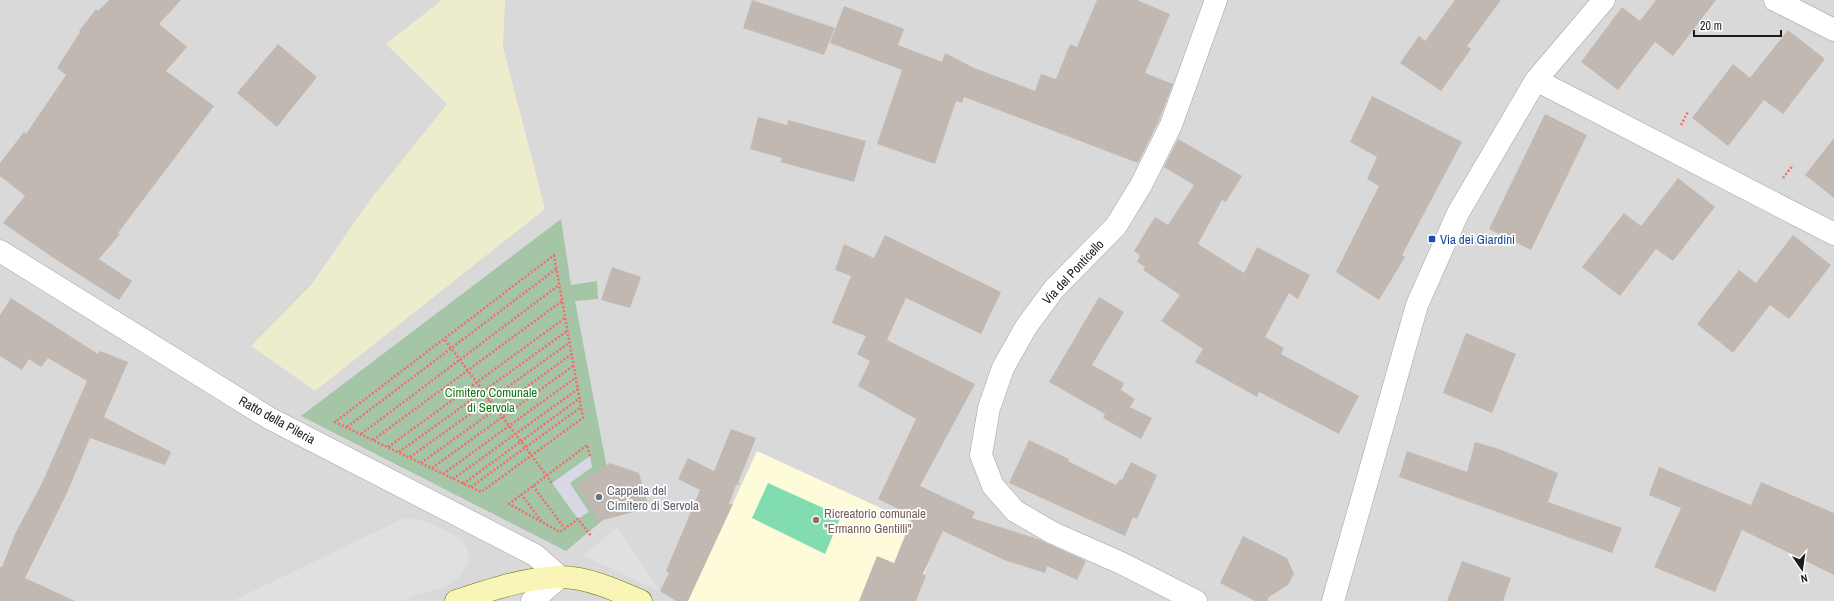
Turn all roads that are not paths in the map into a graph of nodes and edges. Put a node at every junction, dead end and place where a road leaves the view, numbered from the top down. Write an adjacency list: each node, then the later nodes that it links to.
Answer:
1 (1216, 0): 12 (street, Via del Ponticello)
2 (1604, 0): 5 (street)
3 (1775, 0): 4 (street)
4 (1834, 30)
5 (1536, 80): 6 (street); 13 (street)
6 (1834, 234)
7 (0, 251): 8 (street, Ratto della Pileria)
8 (560, 577): 9 (main road); 10 (street); 11 (main road)
9 (456, 601)
10 (532, 601)
11 (641, 601)
12 (1196, 601)
13 (1333, 601)

